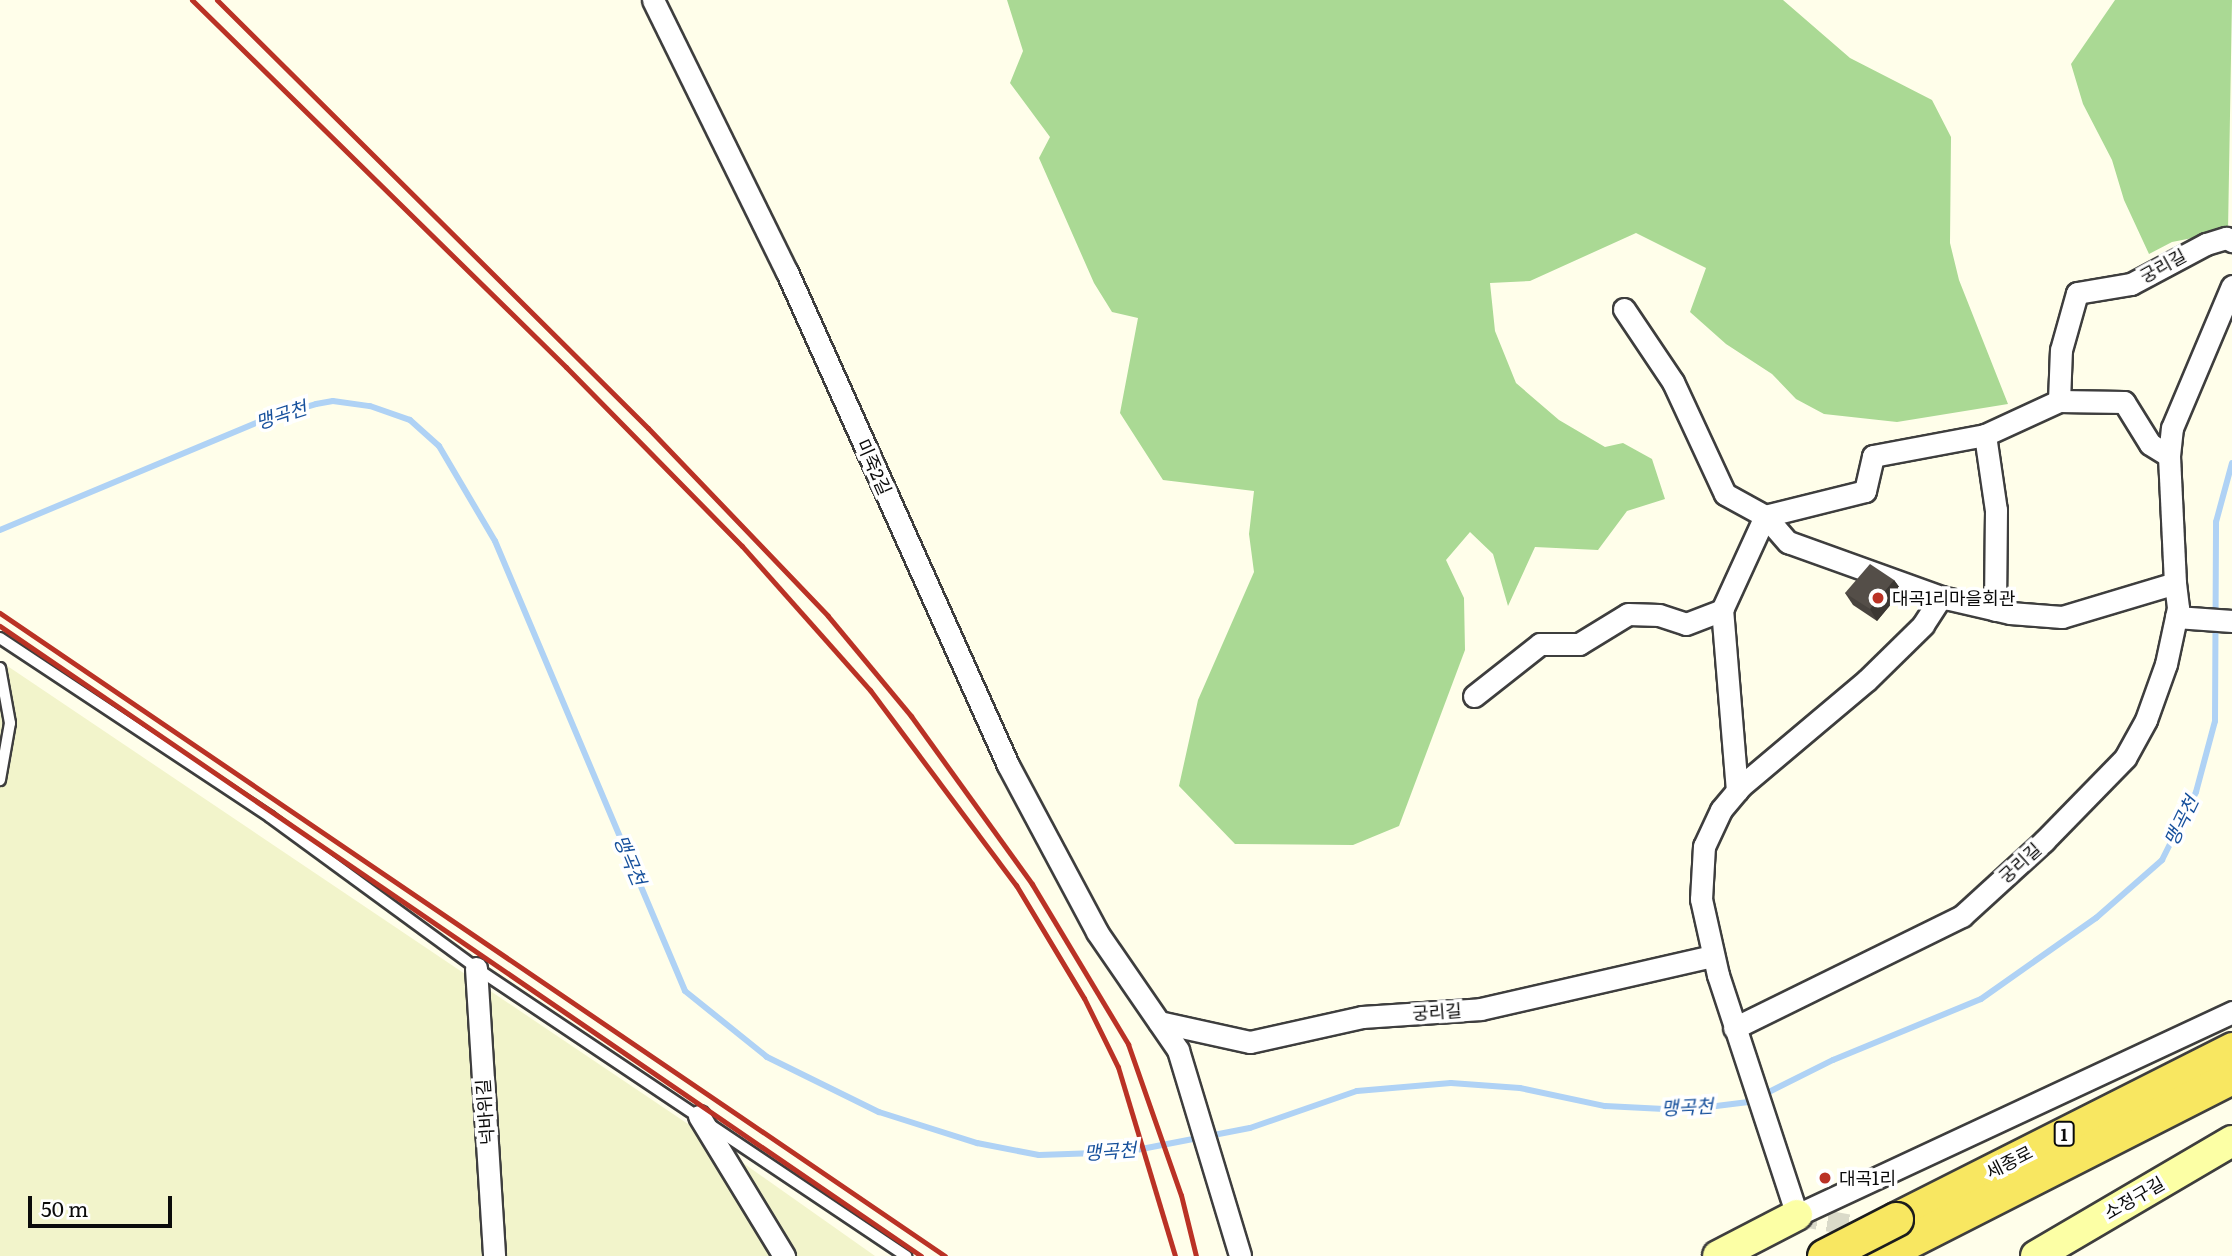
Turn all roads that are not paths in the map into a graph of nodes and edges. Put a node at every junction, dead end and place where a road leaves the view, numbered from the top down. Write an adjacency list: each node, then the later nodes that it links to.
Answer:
1 (653, 0): 23 (street, 미죽2길)
2 (2232, 241): 5 (street, 궁리길)
3 (2232, 286): 7 (street, 궁리길)
4 (1624, 309): 8 (street)
5 (2059, 401): 6 (street); 7 (street)
6 (1985, 435): 8 (street); 12 (street)
7 (2169, 456): 9 (street, 궁리길)
8 (1765, 516): 10 (street); 11 (street)
9 (2175, 583): 12 (street); 13 (street, 궁리길)
10 (1941, 597): 12 (street); 19 (street)
11 (1722, 610): 17 (street); 19 (street)
12 (1995, 610)
13 (2176, 617): 14 (street); 24 (street, 궁리길)
14 (2232, 621)
15 (0, 638): 21 (lane)
16 (0, 668): 18 (lane)
17 (1474, 696)
18 (0, 780)
19 (1737, 791): 20 (street)
20 (1713, 956): 23 (street, 궁리길); 24 (street)
21 (476, 968): 27 (lane); 31 (street, 넉바위길)
22 (2232, 1012): 29 (street)
23 (1159, 1022): 34 (street, 미죽2길)
24 (1734, 1028): 29 (street)
25 (2232, 1049): 30 (main road, 세종로 / 1)
26 (2232, 1077): 30 (main road, 세종로 / 1)
27 (699, 1116): 32 (street); 33 (lane)
28 (2232, 1141): 38 (street, 소정구길)
29 (1797, 1215): 35 (street)
30 (1903, 1230): 36 (main road, 세종로 / 1, bridge); 37 (main road, 세종로 / 1)
31 (494, 1256)
32 (784, 1256)
33 (906, 1256)
34 (1240, 1256)
35 (1718, 1256)
36 (1824, 1256)
37 (1880, 1256)
38 (2036, 1256)

